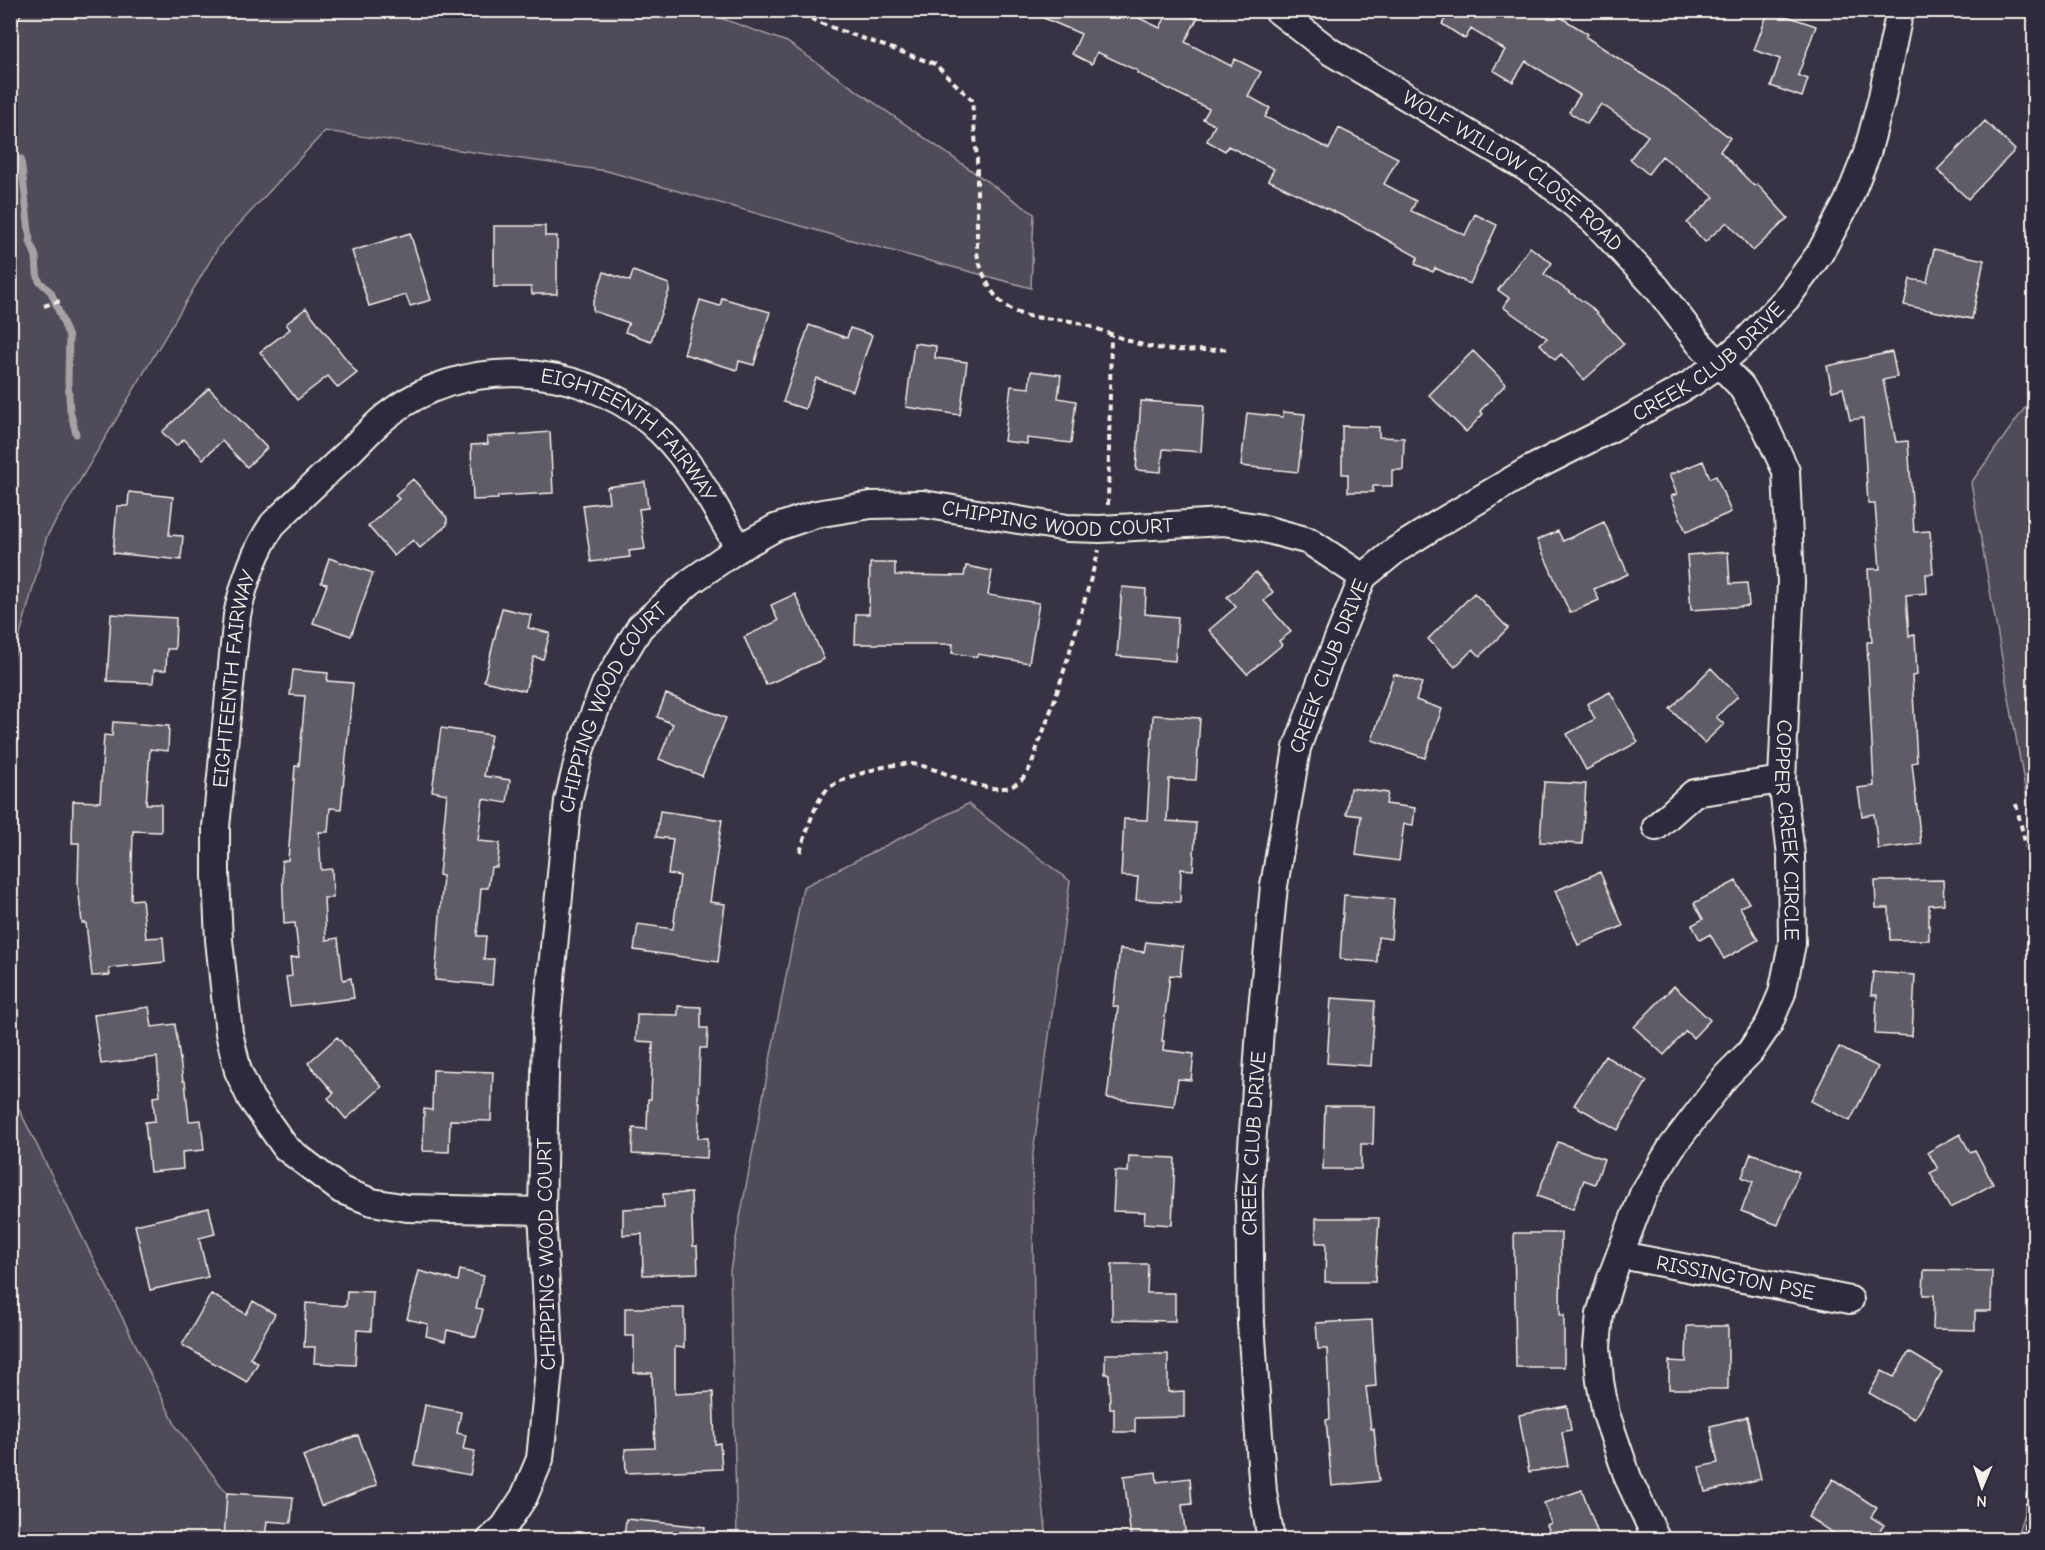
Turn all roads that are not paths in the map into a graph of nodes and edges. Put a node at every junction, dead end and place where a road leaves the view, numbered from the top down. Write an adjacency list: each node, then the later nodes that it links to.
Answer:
1 (1277, 10): 3 (street, WOLF WILLOW CLOSE ROAD)
2 (1900, 10): 3 (street, CREEK CLUB DRIVE)
3 (1719, 364): 5 (street, CREEK CLUB DRIVE); 6 (street, COPPER CREEK CIRCLE)
4 (739, 548): 5 (street, CHIPPING WOOD COURT); 8 (street, CHIPPING WOOD COURT); 8 (street, EIGHTEENTH FAIRWAY)
5 (1363, 577): 12 (street, CREEK CLUB DRIVE)
6 (1782, 780): 7 (street); 9 (street, COPPER CREEK CIRCLE)
7 (1656, 828)
8 (542, 1211): 11 (street, CHIPPING WOOD COURT)
9 (1621, 1255): 10 (street, RISSINGTON PSE); 13 (street, COPPER CREEK CIRCLE)
10 (1850, 1300)
11 (504, 1535)
12 (1272, 1539)
13 (1657, 1539)

